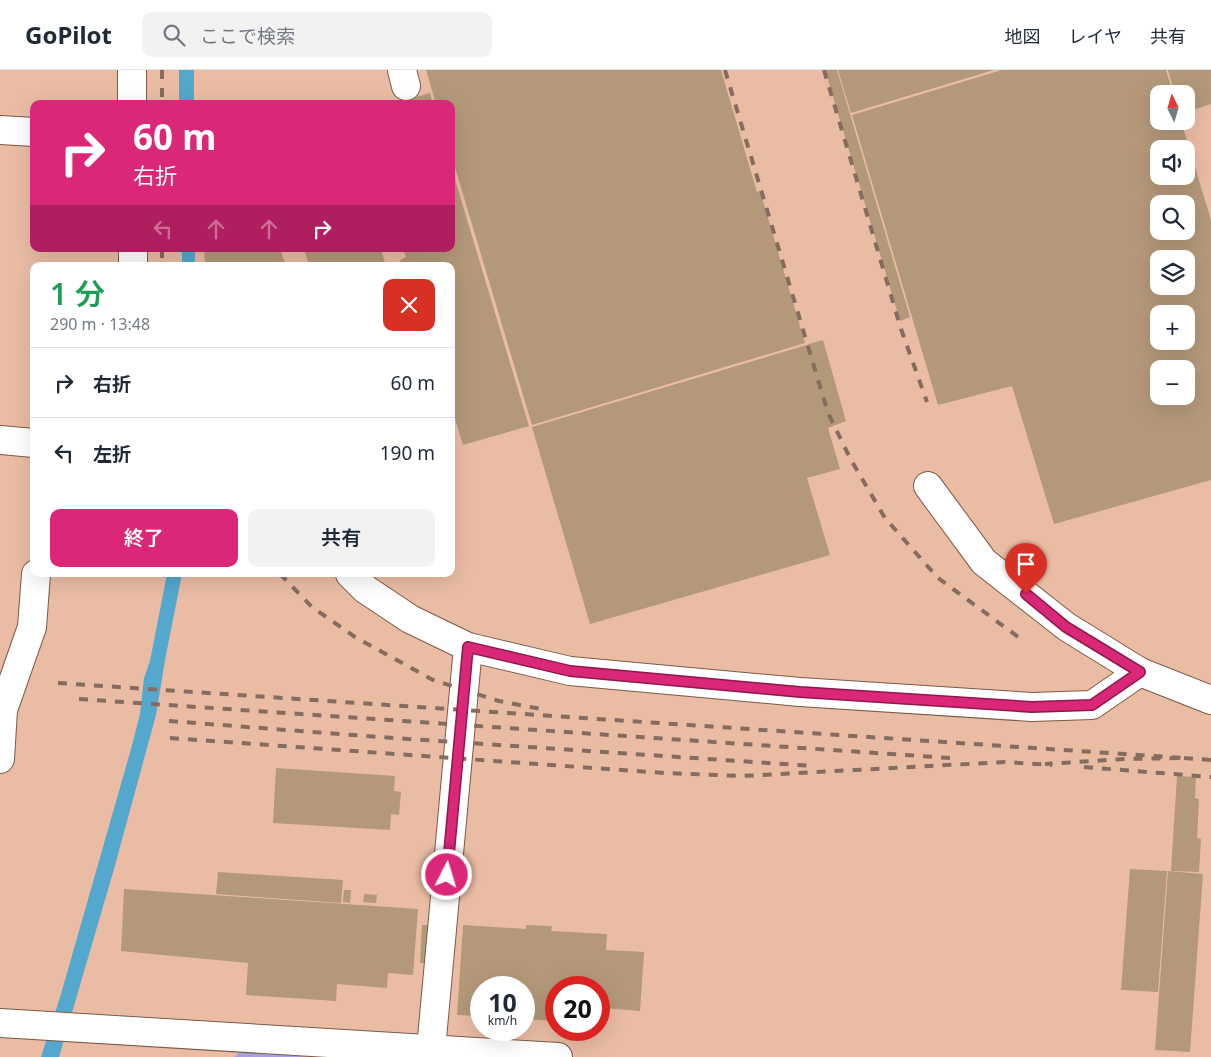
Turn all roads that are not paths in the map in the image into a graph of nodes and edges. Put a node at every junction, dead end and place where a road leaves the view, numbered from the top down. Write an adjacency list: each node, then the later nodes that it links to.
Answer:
1 (132, 70): 2 (lane)
2 (132, 100)
3 (0, 130): 4 (lane)
4 (30, 132)
5 (0, 440): 6 (lane)
6 (30, 443)
7 (928, 486): 11 (lane)
8 (36, 577): 13 (lane)
9 (353, 577): 10 (lane)
10 (468, 647): 11 (lane); 15 (lane)
11 (1140, 672): 12 (lane)
12 (1211, 700)
13 (0, 759)
14 (0, 1023): 15 (lane)
15 (431, 1049): 16 (lane)
16 (558, 1057)

